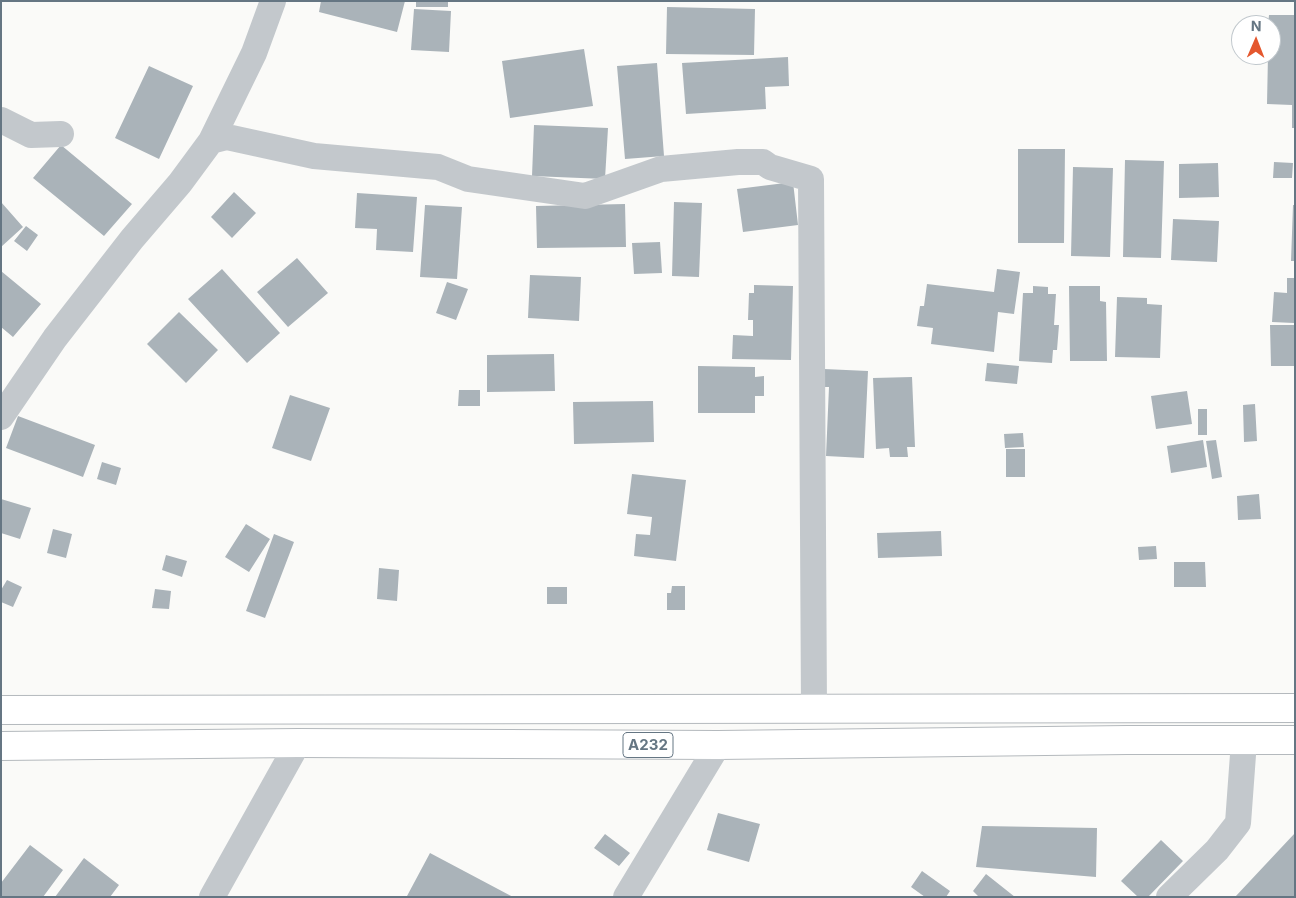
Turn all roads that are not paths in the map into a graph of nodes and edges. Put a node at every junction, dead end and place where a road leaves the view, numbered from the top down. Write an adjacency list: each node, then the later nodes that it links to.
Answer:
1 (273, 1): 4 (street)
2 (1, 120): 3 (street)
3 (61, 134)
4 (210, 141): 5 (street); 6 (street)
5 (1, 417)
6 (814, 708): 8 (highway); 9 (highway)
7 (1295, 708): 8 (highway)
8 (1127, 709): 10 (highway)
9 (1, 710)
10 (1128, 740): 12 (highway, A232); 14 (highway, A232)
11 (1295, 740): 12 (highway, A232)
12 (1244, 741): 18 (street)
13 (298, 743): 14 (highway, A232); 15 (highway, A232); 16 (street)
14 (718, 745): 17 (street)
15 (1, 746)
16 (212, 897)
17 (626, 897)
18 (1169, 897)

